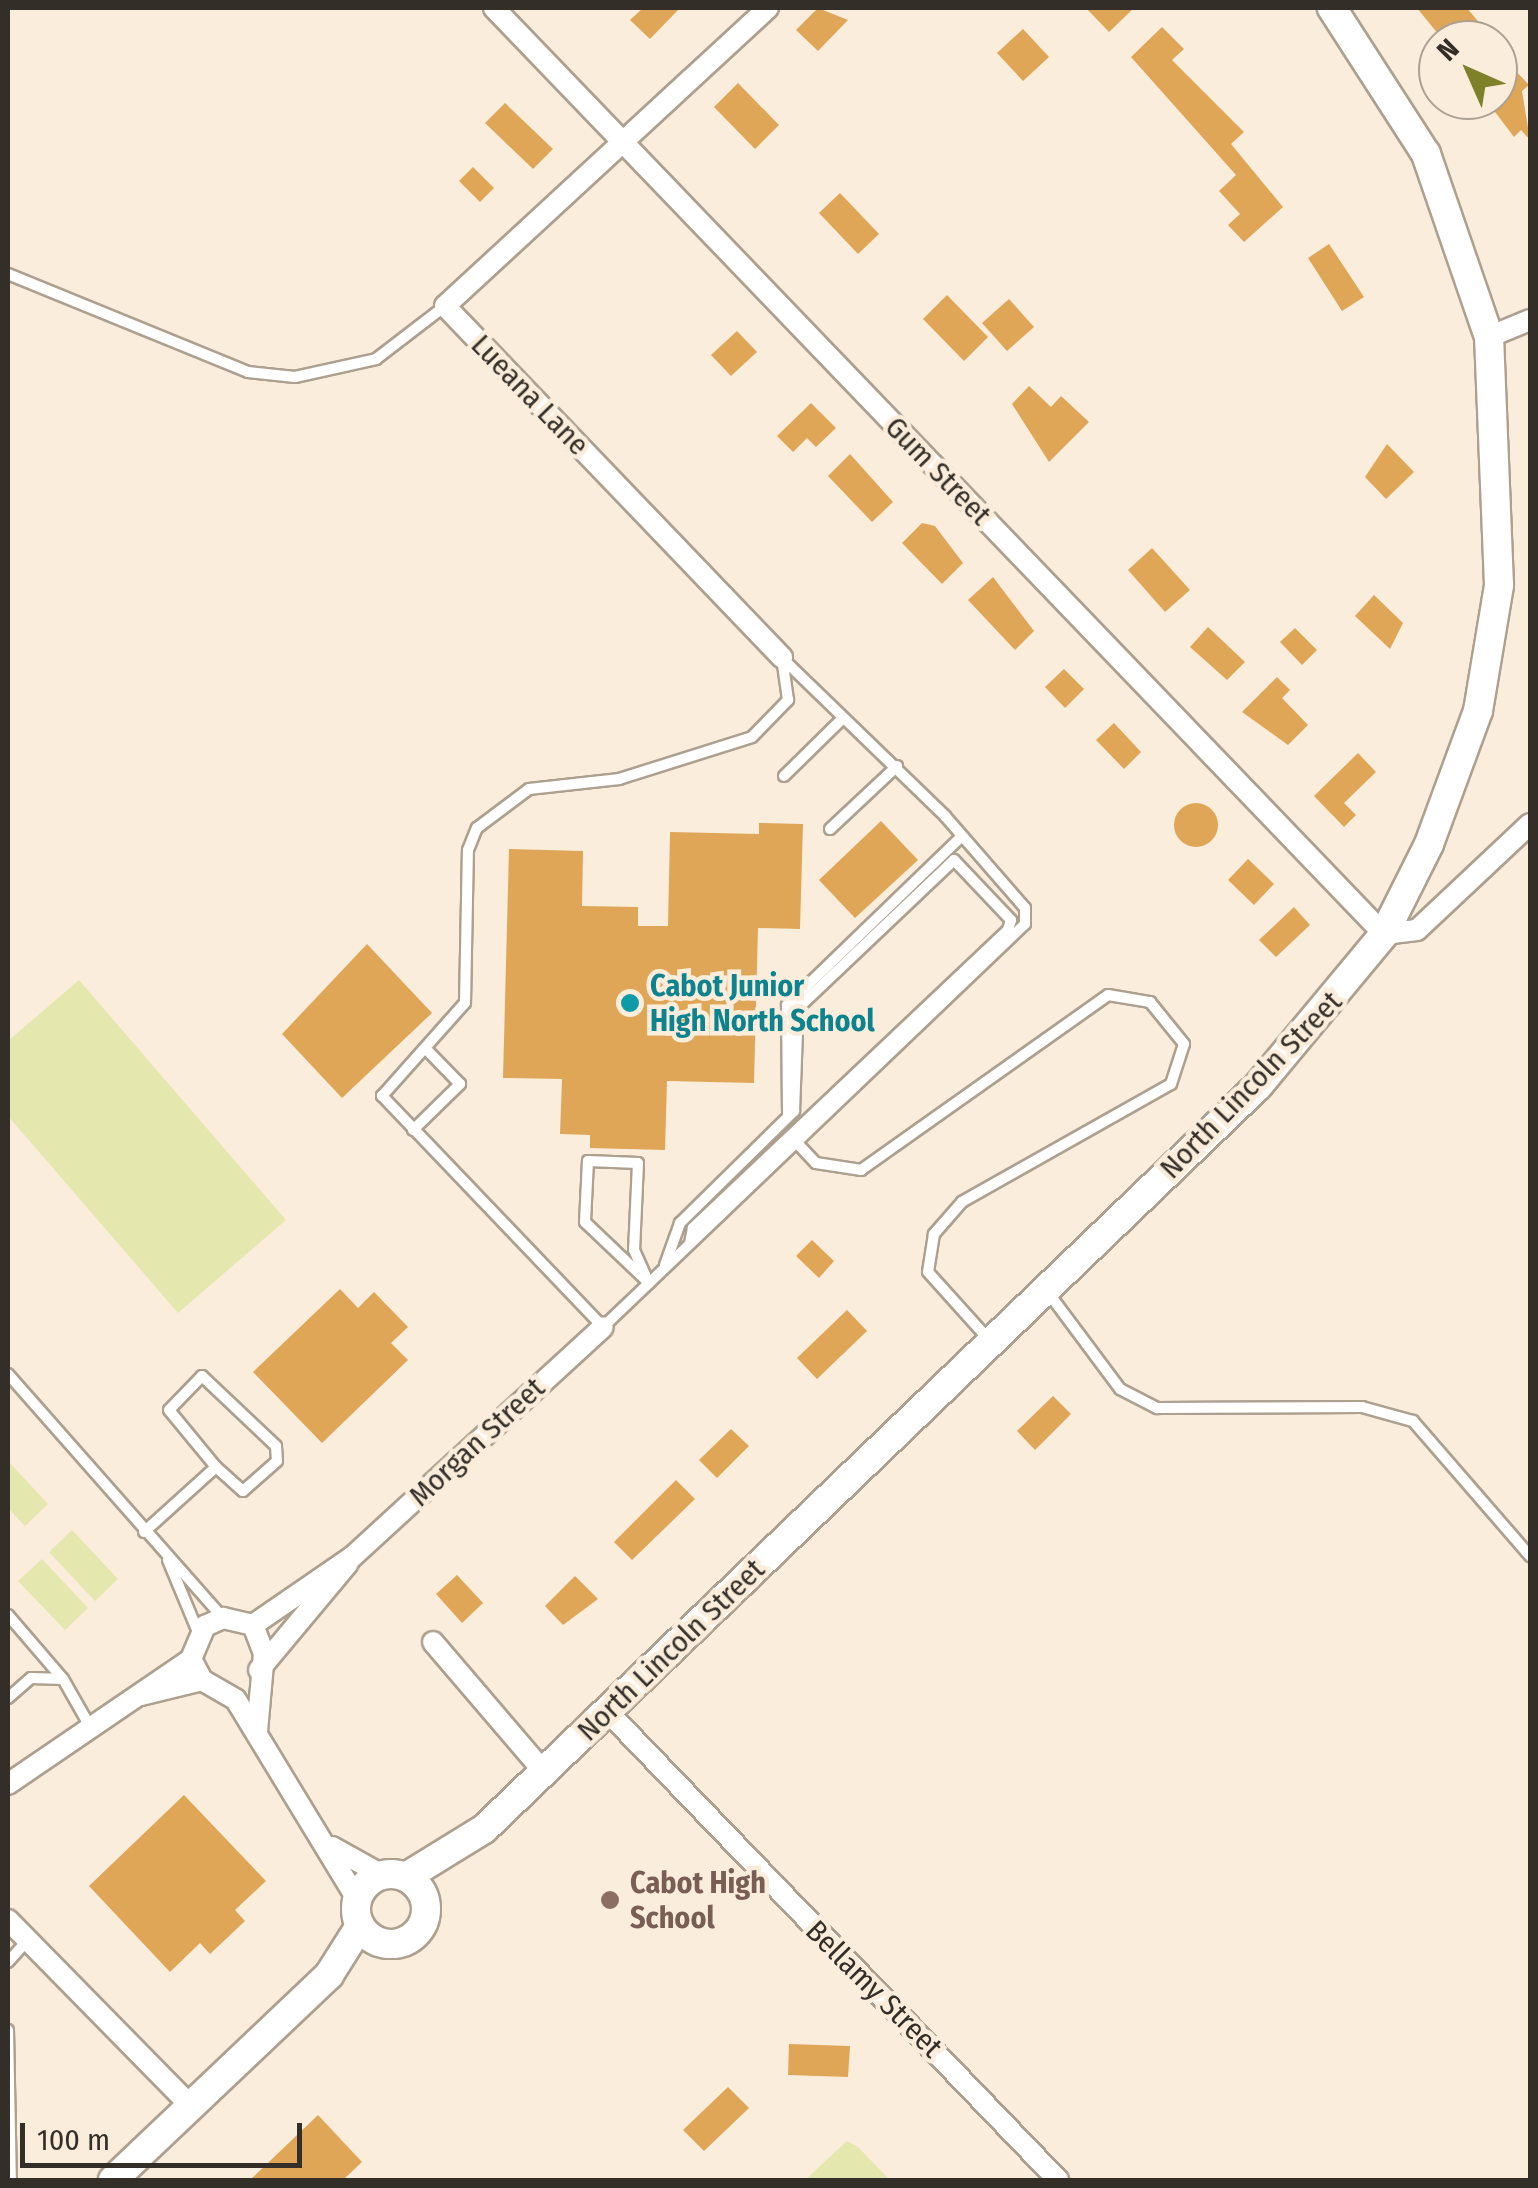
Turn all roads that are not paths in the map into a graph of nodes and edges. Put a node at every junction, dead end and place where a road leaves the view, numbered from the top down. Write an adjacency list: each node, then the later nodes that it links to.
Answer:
1 (494, 8): 4 (street, Gum Street)
2 (768, 8): 4 (street)
3 (1332, 8): 8 (street, North Lincoln Street)
4 (622, 143): 6 (street); 16 (street, Gum Street)
5 (8, 274): 6 (lane)
6 (445, 306): 9 (street, Lueana Lane)
7 (1530, 320): 8 (street)
8 (1490, 337): 16 (street, North Lincoln Street)
9 (782, 658): 10 (lane); 17 (lane)
10 (844, 718): 11 (lane); 12 (lane)
11 (897, 766): 14 (lane); 15 (lane)
12 (784, 776)
13 (1530, 824): 16 (street)
14 (830, 829)
15 (958, 839): 18 (lane); 20 (lane)
16 (1384, 934): 24 (street, North Lincoln Street)
17 (428, 1052): 19 (lane); 19 (lane)
18 (787, 1121): 21 (lane); 22 (lane)
19 (413, 1130): 25 (lane)
20 (798, 1144): 21 (lane); 26 (lane)
21 (690, 1244): 22 (lane)
22 (663, 1270): 23 (lane)
23 (649, 1283): 23 (lane); 25 (lane)
24 (1046, 1290): 26 (street, North Lincoln Street); 30 (lane)
25 (602, 1327): 31 (street, Morgan Street)
26 (992, 1342): 45 (street, North Lincoln Street)
27 (8, 1374): 29 (lane)
28 (216, 1467): 28 (lane); 29 (lane)
29 (144, 1532): 32 (lane)
30 (1530, 1556)
31 (352, 1557): 35 (street, Morgan Street); 39 (street, Morgan Street)
32 (168, 1560): 34 (lane); 36 (lane)
33 (8, 1616): 40 (lane)
34 (223, 1618): 35 (street); 36 (street)
35 (252, 1625): 39 (street)
36 (198, 1633): 38 (street)
37 (433, 1642): 48 (street)
38 (191, 1660): 41 (street); 43 (street)
39 (258, 1672): 42 (street, Morgan Street); 47 (street)
40 (64, 1679): 44 (lane); 46 (lane)
41 (202, 1680): 42 (street); 43 (street)
42 (228, 1692): 47 (street)
43 (139, 1695): 46 (street)
44 (8, 1698)
45 (607, 1711): 48 (street, North Lincoln Street); 60 (street, Bellamy Street)
46 (88, 1723): 49 (street)
47 (257, 1732): 50 (street)
48 (543, 1771): 51 (street, North Lincoln Street)
49 (8, 1784)
50 (332, 1847): 51 (street); 53 (street)
51 (403, 1882): 53 (street, North Lincoln Street); 53 (street)
52 (8, 1920): 54 (street)
53 (363, 1921): 57 (street)
54 (28, 1940): 55 (lane); 57 (street)
55 (8, 1962)
56 (8, 2030): 58 (lane)
57 (192, 2107): 59 (street)
58 (11, 2180)
59 (114, 2180)
60 (1058, 2180)

